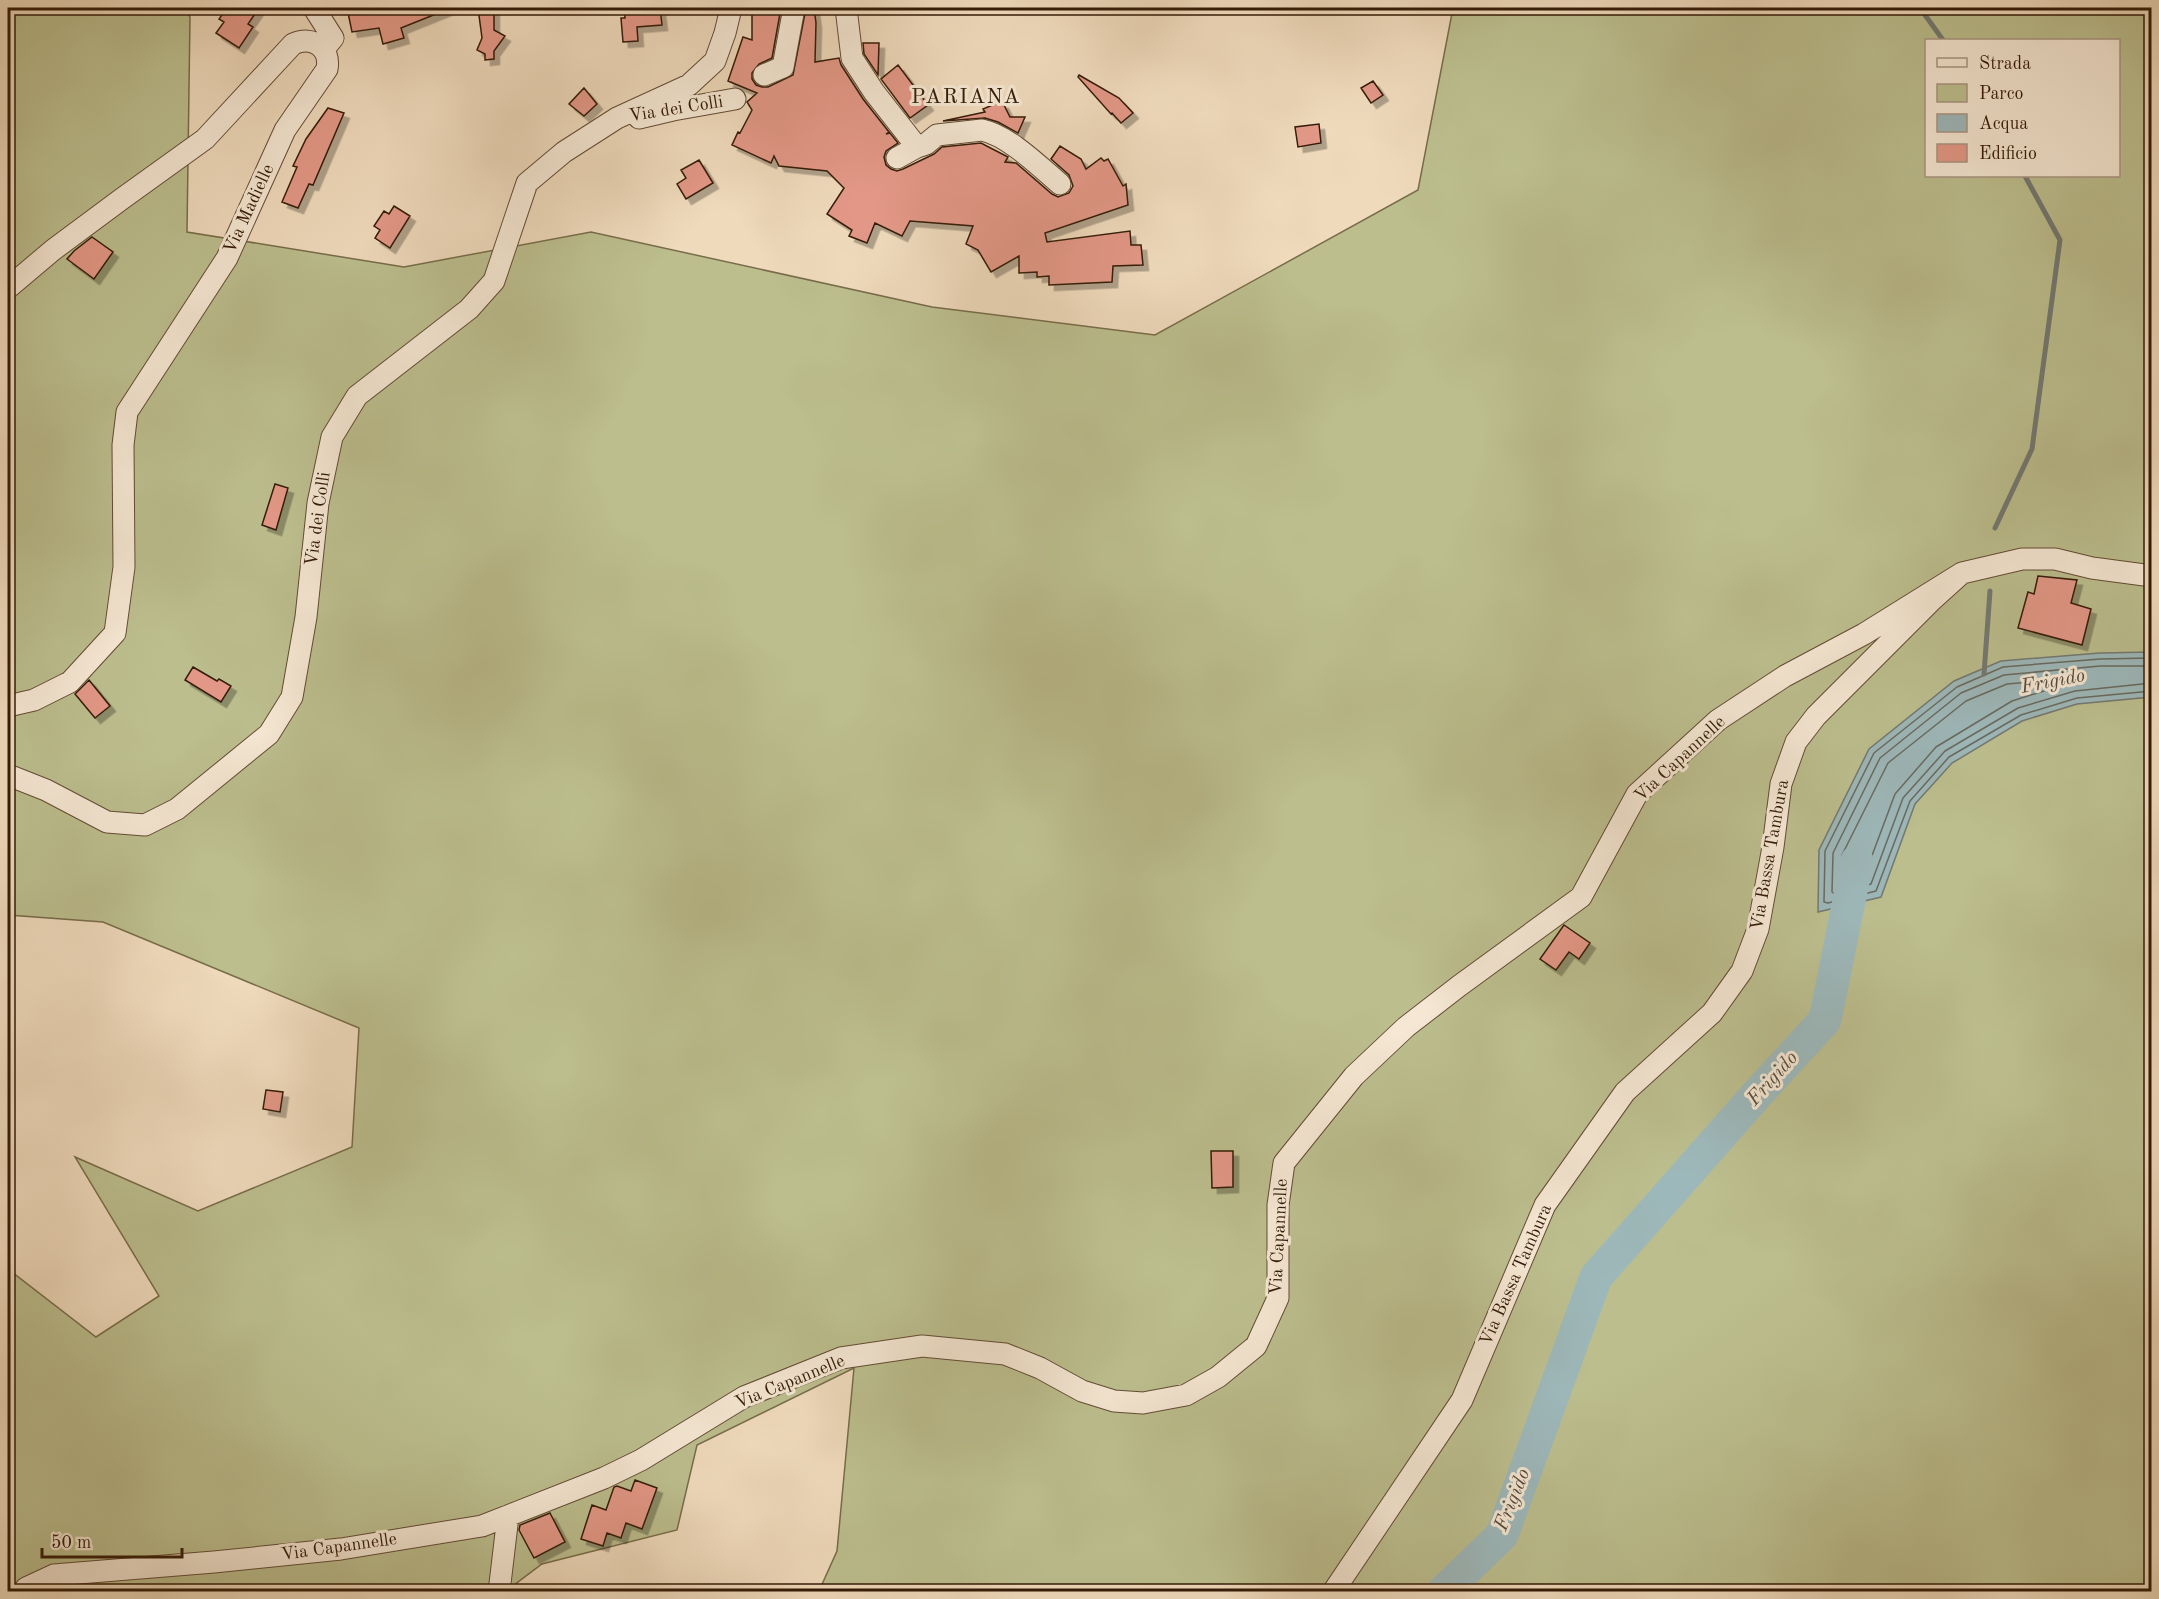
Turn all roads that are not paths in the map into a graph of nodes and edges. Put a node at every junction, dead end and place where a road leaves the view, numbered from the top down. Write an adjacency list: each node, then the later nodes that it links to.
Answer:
1 (314, 8): 5 (street, Via Madielle)
2 (731, 8): 8 (street, Via dei Colli)
3 (794, 8): 6 (street)
4 (846, 8): 9 (street)
5 (324, 50): 12 (street); 15 (street, Via Madielle)
6 (764, 75)
7 (735, 99): 8 (street, Via dei Colli)
8 (617, 118): 16 (street, Via dei Colli)
9 (917, 147): 10 (street); 11 (street)
10 (897, 158)
11 (1060, 184)
12 (8, 288)
13 (1962, 573): 14 (street, Via Bassa Tambura); 17 (street, Via Capannelle); 20 (street, Via Bassa Tambura)
14 (2151, 576)
15 (8, 706)
16 (8, 775)
17 (508, 1516): 18 (street, Via Capannelle); 19 (street)
18 (24, 1592)
19 (499, 1592)
20 (1333, 1592)

